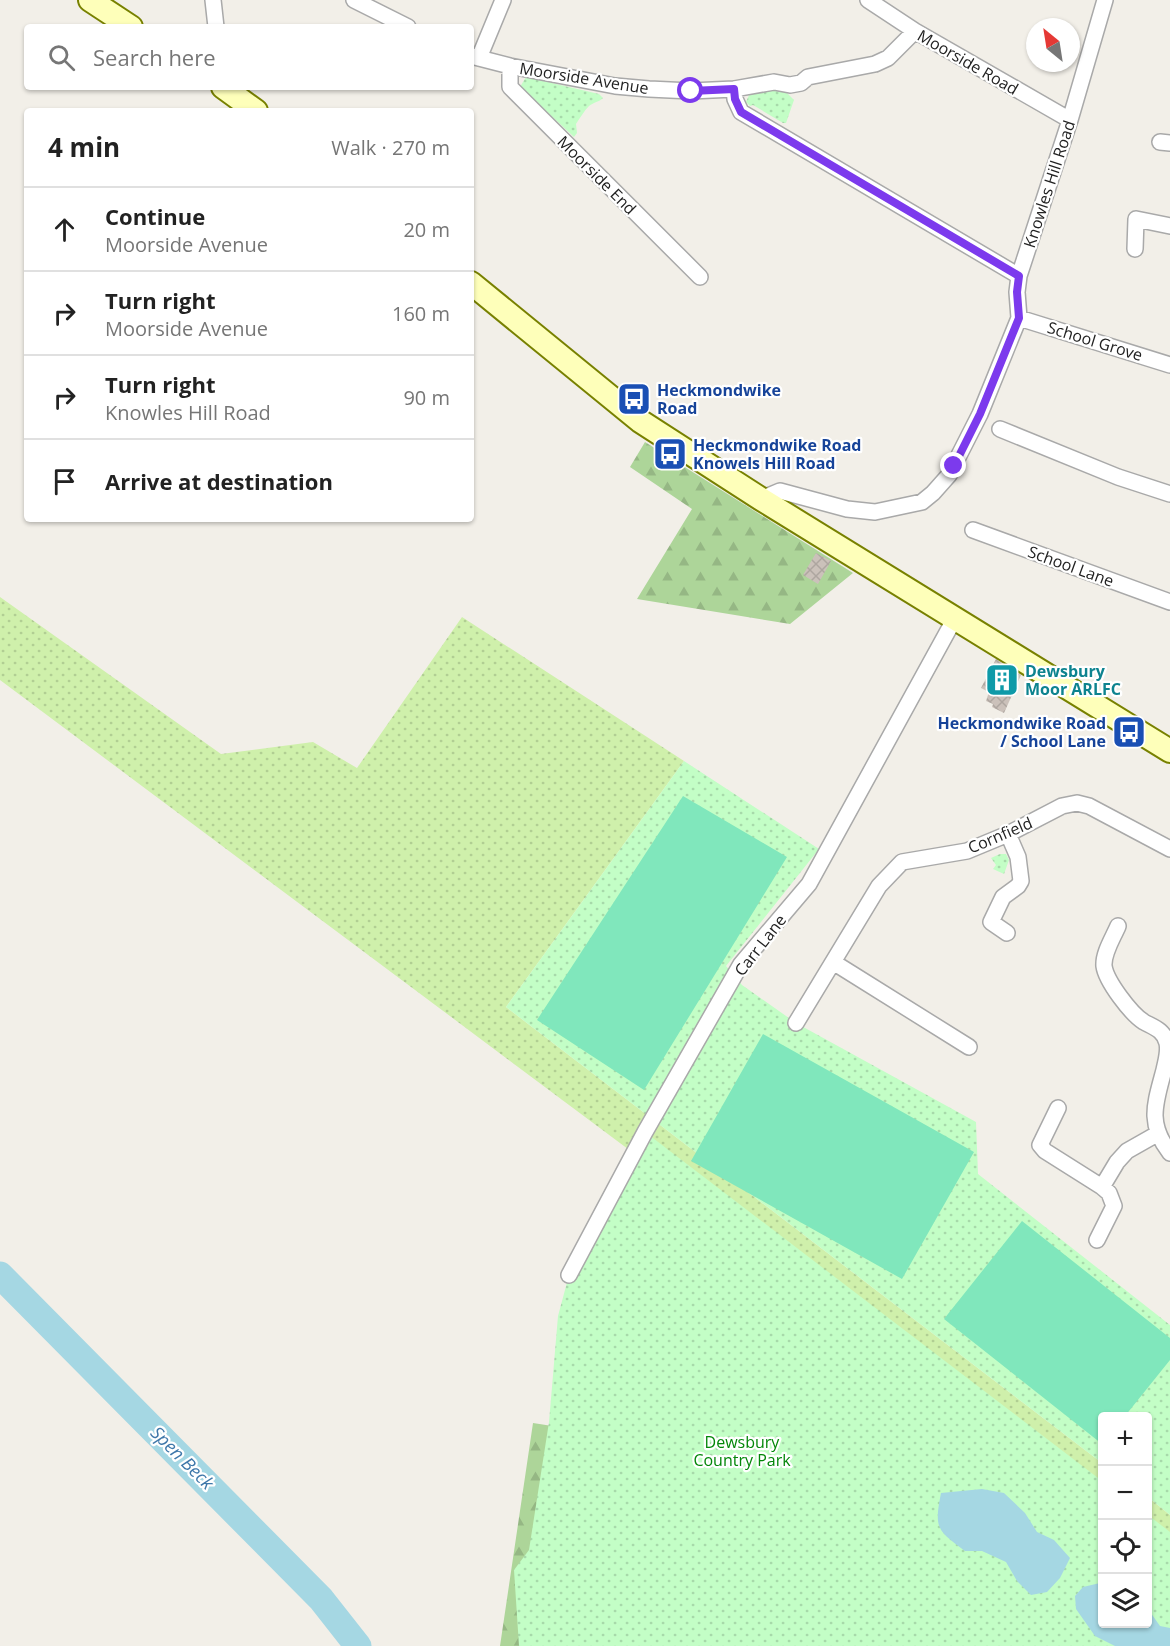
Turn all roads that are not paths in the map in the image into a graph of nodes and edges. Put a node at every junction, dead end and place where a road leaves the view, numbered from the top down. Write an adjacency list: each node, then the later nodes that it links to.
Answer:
1 (90, 0): 7 (main road)
2 (213, 0): 8 (street)
3 (354, 0): 9 (street)
4 (503, 0): 11 (street)
5 (868, 0): 10 (street, Moorside Road)
6 (1105, 0): 16 (street, Knowles Hill Road)
7 (126, 24)
8 (216, 24)
9 (402, 24)
10 (915, 31): 13 (street, Moorside Avenue); 16 (street, Moorside Road)
11 (475, 57): 12 (street, Moorside Avenue)
12 (510, 66): 13 (street, Moorside Avenue); 20 (street, Moorside End)
13 (734, 89): 19 (street)
14 (229, 90): 15 (main road)
15 (252, 108)
16 (1070, 120): 19 (street, Knowles Hill Road)
17 (1170, 226): 18 (street)
18 (1135, 249)
19 (1019, 276): 22 (street, Knowles Hill Road)
20 (700, 278)
21 (474, 285): 26 (main road)
22 (1019, 318): 23 (street, School Grove); 26 (street, Knowles Hill Road)
23 (1167, 362)
24 (1000, 429): 25 (street)
25 (1170, 494)
26 (760, 500): 29 (main road)
27 (972, 530): 28 (street, School Lane)
28 (1170, 602)
29 (955, 618): 30 (main road); 43 (street, Carr Lane)
30 (1170, 750)
31 (1008, 834): 32 (street, Cornfield); 34 (street); 35 (street, Cornfield)
32 (1170, 849)
33 (1118, 926): 39 (street)
34 (1007, 933)
35 (833, 962): 36 (street, Cornfield); 37 (street)
36 (796, 1023)
37 (969, 1047)
38 (1058, 1108): 41 (street)
39 (1157, 1134): 40 (street); 41 (street)
40 (1170, 1153)
41 (1102, 1187): 42 (street)
42 (1097, 1240)
43 (569, 1275)

